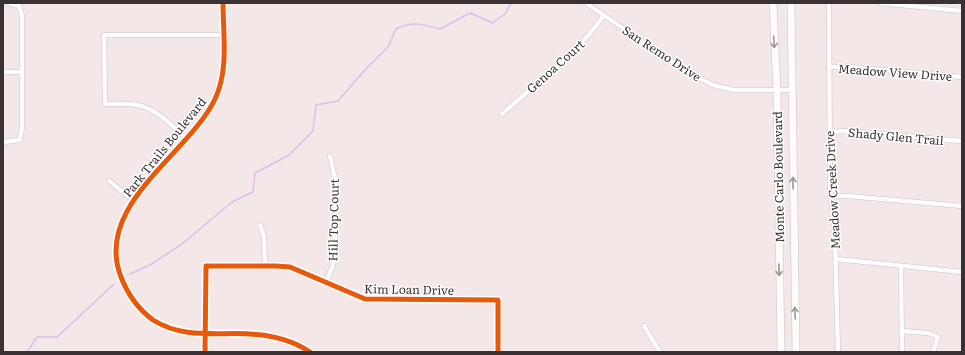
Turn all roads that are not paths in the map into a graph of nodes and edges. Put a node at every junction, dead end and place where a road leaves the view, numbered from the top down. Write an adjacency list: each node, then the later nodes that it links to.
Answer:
1 (8, 3): 13 (street)
2 (223, 3): 10 (street, Park Trails Boulevard)
3 (586, 3): 9 (street, San Remo Drive)
4 (773, 3): 16 (main road, Monte Carlo Boulevard, one-way to 16)
5 (791, 3): 15 (main road, Monte Carlo Boulevard)
6 (829, 3): 11 (street, Meadow Creek Drive)
7 (880, 3): 8 (street)
8 (962, 11)
9 (604, 15): 16 (street, San Remo Drive); 17 (street, Genoa Court)
10 (223, 35): 19 (street, Park Trails Boulevard); 19 (street)
11 (828, 67): 14 (street, Meadow View Drive); 18 (street, Meadow Creek Drive)
12 (3, 72): 13 (street)
13 (21, 72): 20 (street)
14 (962, 77)
15 (792, 90): 16 (street, San Remo Drive); 41 (main road, Monte Carlo Boulevard, one-way to 15)
16 (777, 91): 40 (main road, Monte Carlo Boulevard, one-way to 40)
17 (502, 114)
18 (829, 132): 21 (street, Shady Glen Trail); 24 (street, Meadow Creek Drive)
19 (186, 138): 25 (street, Park Trails Boulevard)
20 (3, 142)
21 (962, 142)
22 (330, 156): 32 (street, Hill Top Court)
23 (108, 181): 25 (street)
24 (830, 196): 26 (street); 28 (street, Meadow Creek Drive)
25 (134, 201): 35 (street, Park Trails Boulevard)
26 (962, 206)
27 (260, 224): 29 (street)
28 (836, 259): 30 (street); 42 (street, Meadow Creek Drive)
29 (265, 266): 32 (street, Kim Loan Drive); 35 (street, Kim Loan Drive)
30 (901, 266): 31 (street); 34 (street)
31 (962, 272)
32 (326, 282): 38 (street, Kim Loan Drive)
33 (644, 326): 39 (street)
34 (902, 331): 43 (street); 44 (street)
35 (205, 334): 36 (street); 37 (street, Park Trails Boulevard)
36 (205, 352)
37 (310, 352)
38 (498, 352)
39 (660, 352)
40 (781, 352)
41 (796, 352)
42 (838, 352)
43 (902, 352)
44 (933, 352)

